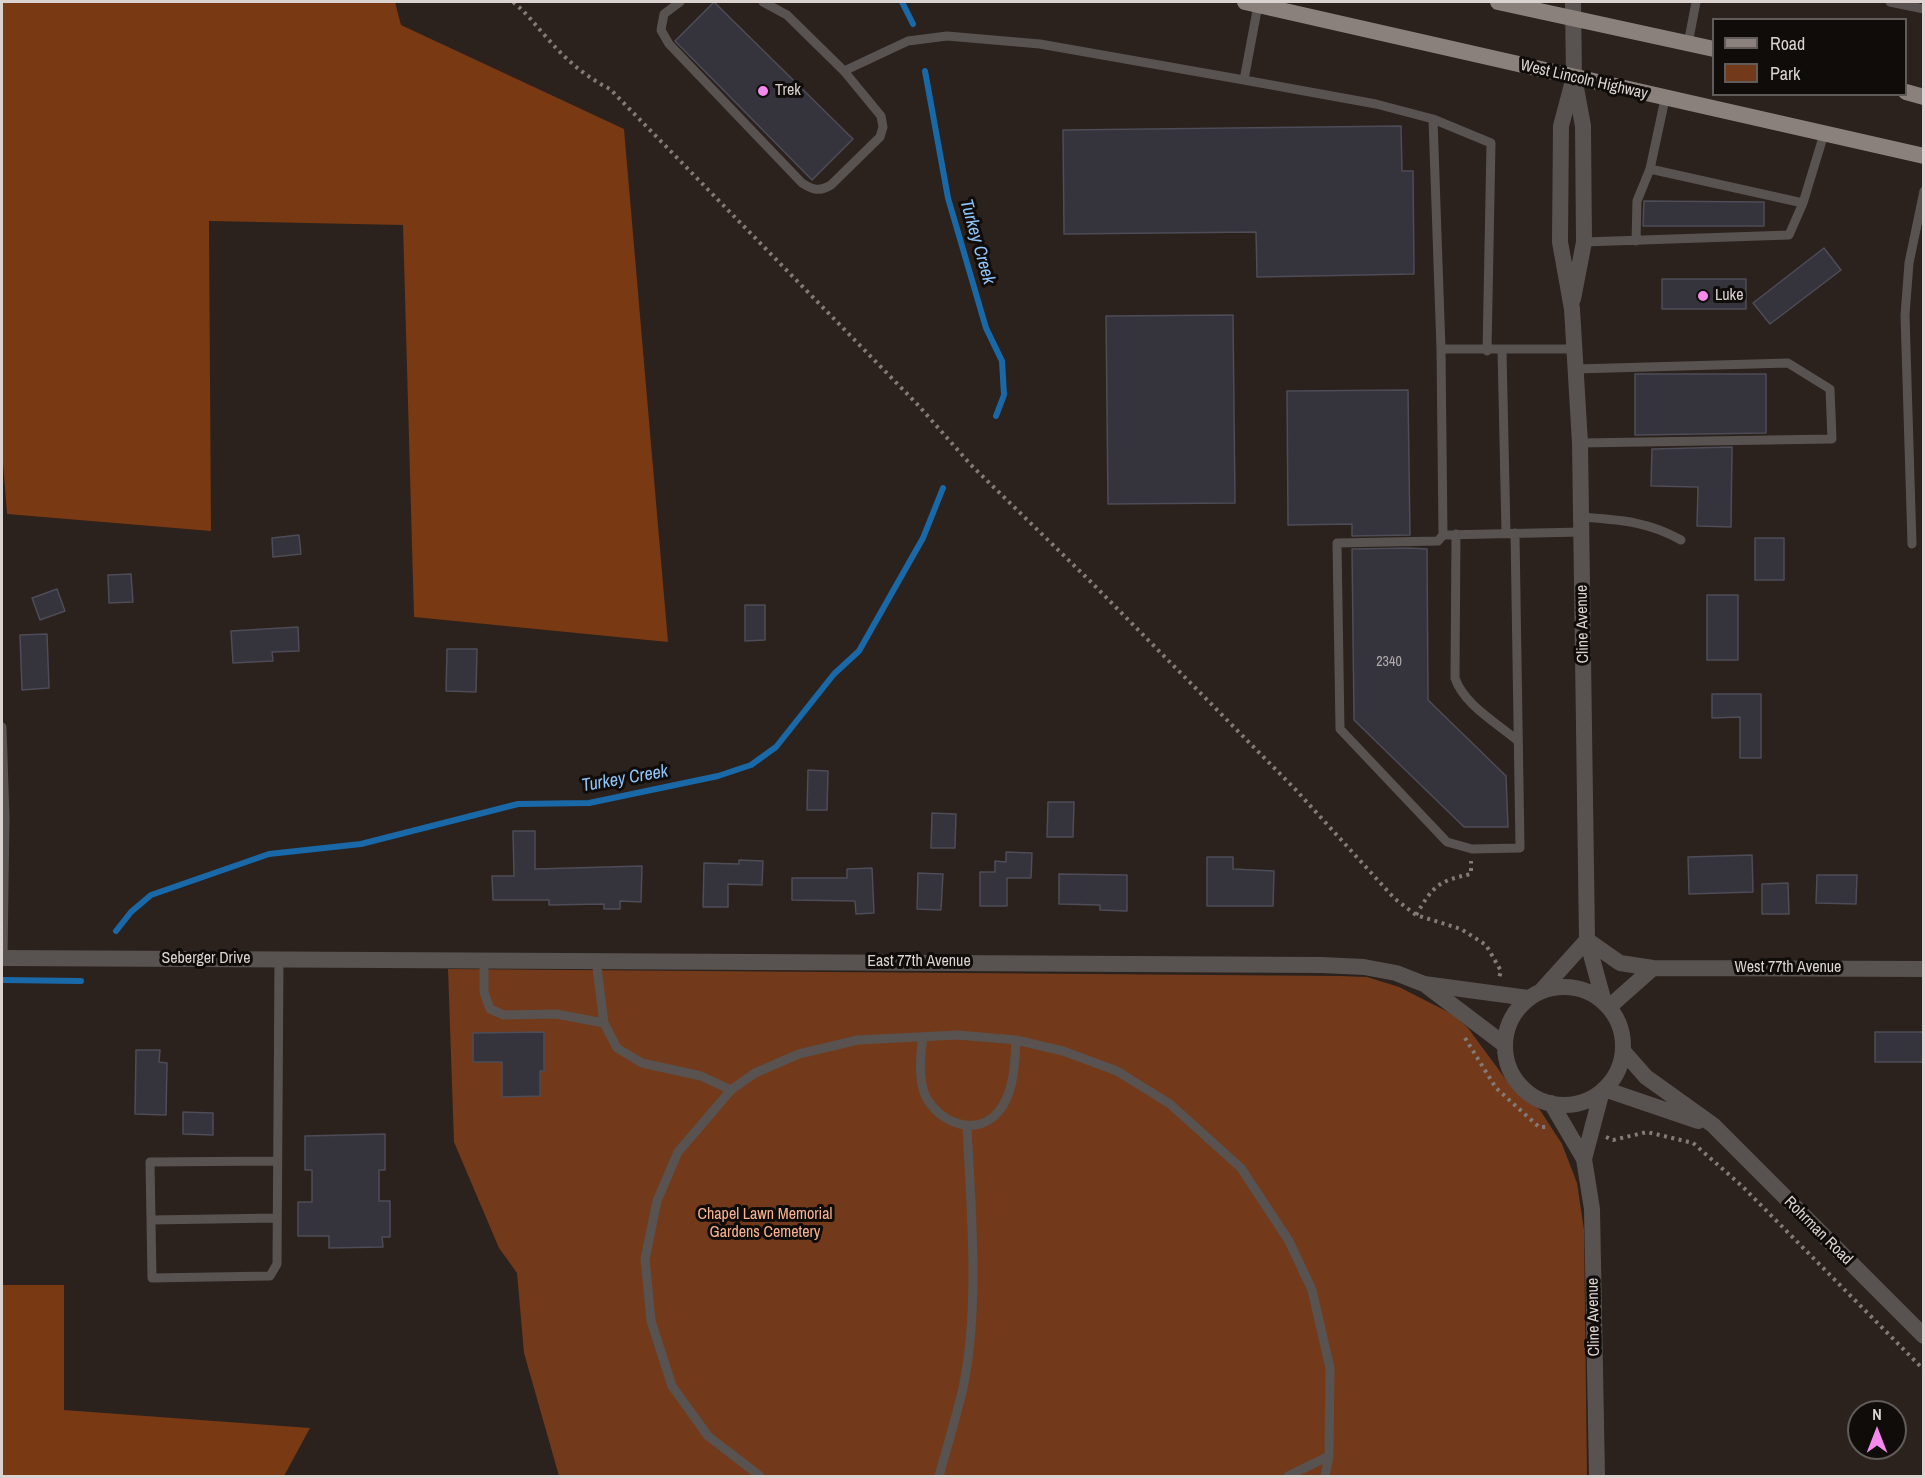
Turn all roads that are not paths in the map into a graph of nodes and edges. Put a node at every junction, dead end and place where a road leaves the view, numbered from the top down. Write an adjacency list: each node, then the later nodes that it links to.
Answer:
1 (680, 2): 12 (lane)
2 (764, 2): 12 (lane)
3 (1498, 2): 9 (main road)
4 (1573, 2): 9 (street, Cline Avenue)
5 (1696, 2): 10 (lane)
6 (1896, 2): 8 (lane)
7 (1252, 3): 13 (main road, West Lincoln Highway); 14 (lane)
8 (1923, 9)
9 (1573, 19): 10 (main road); 13 (street, Cline Avenue)
10 (1688, 44): 11 (main road)
11 (1712, 49)
12 (844, 71): 14 (lane)
13 (1574, 77): 17 (main road, West Lincoln Highway); 25 (street, Cline Avenue); 26 (street, Cline Avenue)
14 (1244, 80): 18 (lane)
15 (1907, 92): 16 (main road)
16 (1923, 96)
17 (1665, 99): 19 (main road, West Lincoln Highway); 21 (lane)
18 (1433, 118): 28 (lane); 30 (lane)
19 (1824, 134): 20 (main road, West Lincoln Highway); 23 (lane)
20 (1923, 156)
21 (1650, 169): 23 (lane); 24 (lane)
22 (1923, 191): 38 (lane)
23 (1803, 203): 24 (lane)
24 (1636, 241): 25 (lane)
25 (1584, 242): 26 (street, Cline Avenue)
26 (1572, 309): 27 (street, Cline Avenue)
27 (1574, 349): 29 (lane); 31 (street, Cline Avenue)
28 (1441, 350): 30 (lane); 36 (lane)
29 (1502, 350): 30 (lane); 34 (lane)
30 (1487, 351)
31 (1576, 369): 32 (street, Cline Avenue); 32 (lane)
32 (1580, 443): 33 (street, Cline Avenue)
33 (1582, 524): 34 (lane); 37 (lane); 41 (street, Cline Avenue)
34 (1510, 533): 35 (lane); 40 (lane)
35 (1456, 534): 36 (lane); 40 (lane)
36 (1443, 535): 40 (lane)
37 (1681, 540)
38 (1912, 544)
39 (2, 727): 42 (lane)
40 (1518, 741)
41 (1587, 940): 47 (street, West 77th Avenue); 50 (street); 51 (street, Cline Avenue)
42 (2, 958): 43 (street, Seberger Drive)
43 (279, 959): 44 (street, Seberger Drive); 63 (lane)
44 (411, 960): 45 (street, East 77th Avenue)
45 (484, 960): 46 (street, East 77th Avenue); 52 (lane)
46 (596, 960): 49 (street, East 77th Avenue); 52 (lane)
47 (1653, 968): 48 (street, West 77th Avenue); 51 (street)
48 (1923, 969)
49 (1424, 984): 50 (street, East 77th Avenue); 55 (street, East 77th Avenue)
50 (1534, 995): 51 (street); 55 (street)
51 (1607, 1004): 56 (street)
52 (604, 1023): 57 (lane)
53 (922, 1037): 54 (lane); 57 (lane); 61 (lane)
54 (1016, 1040): 61 (lane); 67 (lane)
55 (1505, 1044): 59 (street)
56 (1623, 1051): 58 (street); 60 (street, Rohrman Road)
57 (731, 1090): 68 (lane)
58 (1603, 1090): 59 (street); 60 (street, Rohrman Road); 62 (street, Cline Avenue)
59 (1551, 1103): 62 (street, Cline Avenue)
60 (1713, 1125): 66 (street, Rohrman Road)
61 (967, 1127): 69 (lane)
62 (1584, 1159): 72 (street, Cline Avenue)
63 (276, 1161): 64 (lane); 65 (lane)
64 (277, 1218): 65 (lane); 65 (lane)
65 (151, 1220)
66 (1923, 1336)
67 (1329, 1456): 70 (lane); 71 (lane)
68 (760, 1476)
69 (939, 1476)
70 (1288, 1476)
71 (1325, 1476)
72 (1597, 1476)

